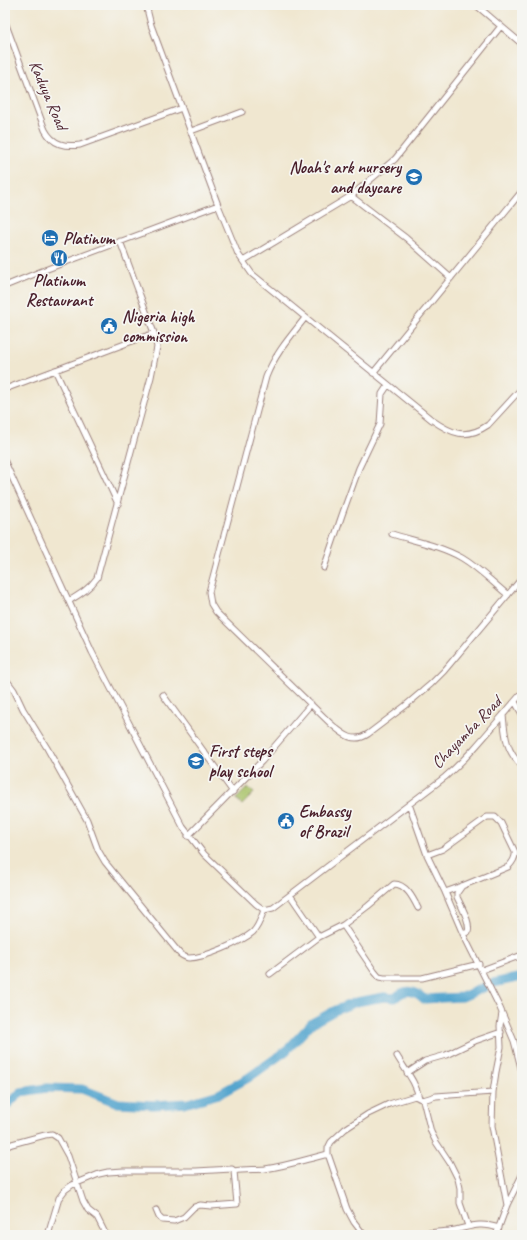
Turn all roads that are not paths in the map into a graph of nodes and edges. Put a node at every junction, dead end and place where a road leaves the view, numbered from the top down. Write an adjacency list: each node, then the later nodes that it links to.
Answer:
1 (146, 5): 6 (street)
2 (476, 5): 4 (street)
3 (5, 22): 6 (street, Kaduya Road)
4 (501, 26): 5 (street); 10 (street)
5 (522, 44)
6 (182, 108): 8 (street)
7 (242, 112): 8 (street)
8 (191, 131): 11 (street)
9 (522, 191): 14 (street)
10 (351, 196): 13 (street); 14 (street)
11 (218, 205): 12 (street); 13 (street)
12 (120, 241): 15 (street); 17 (street)
13 (243, 261): 16 (street)
14 (451, 278): 19 (street)
15 (5, 286)
16 (305, 318): 19 (street); 34 (street)
17 (154, 333): 18 (street); 24 (street)
18 (54, 370): 22 (street); 24 (street)
19 (373, 373): 20 (street)
20 (388, 385): 21 (street); 26 (street)
21 (522, 388)
22 (5, 389)
23 (5, 462): 29 (street)
24 (118, 504): 29 (street)
25 (392, 534): 28 (street)
26 (324, 568)
27 (522, 578): 28 (street)
28 (508, 595): 34 (street)
29 (69, 601): 40 (street)
30 (5, 678): 46 (street)
31 (522, 693): 33 (street, Chayamba Road)
32 (163, 695): 38 (street)
33 (514, 702): 35 (street); 36 (street, Chayamba Road)
34 (311, 704): 38 (street)
35 (522, 714)
36 (503, 715): 37 (street); 39 (street, Chayamba Road)
37 (522, 766)
38 (233, 792): 40 (street)
39 (409, 804): 41 (street); 44 (street, Chayamba Road)
40 (188, 836): 46 (street)
41 (427, 855): 42 (street); 43 (street)
42 (462, 886): 43 (street); 48 (street)
43 (445, 892): 48 (street)
44 (290, 895): 46 (street, Chayamba Road); 49 (street)
45 (418, 908): 47 (street)
46 (264, 910)
47 (343, 925): 49 (street); 51 (street)
48 (464, 934): 51 (street)
49 (319, 937): 53 (street)
50 (522, 955): 52 (street)
51 (479, 964): 52 (street)
52 (482, 970): 54 (street)
53 (270, 974)
54 (502, 1013): 55 (street); 57 (street)
55 (501, 1032): 58 (street); 59 (street)
56 (397, 1056): 58 (street)
57 (522, 1072)
58 (407, 1073): 60 (street)
59 (493, 1092): 60 (street); 66 (street)
60 (421, 1099): 62 (street); 68 (street)
61 (5, 1147): 65 (street)
62 (328, 1154): 63 (street); 74 (street)
63 (234, 1171): 65 (street); 67 (street)
64 (522, 1175): 66 (street)
65 (77, 1183): 70 (street); 71 (street)
66 (508, 1205): 69 (street)
67 (156, 1210)
68 (468, 1226): 69 (street); 75 (street)
69 (499, 1228): 76 (street)
70 (48, 1235)
71 (106, 1235)
72 (198, 1235): 73 (street)
73 (202, 1235)
74 (364, 1235)
75 (414, 1235)
76 (496, 1235)

